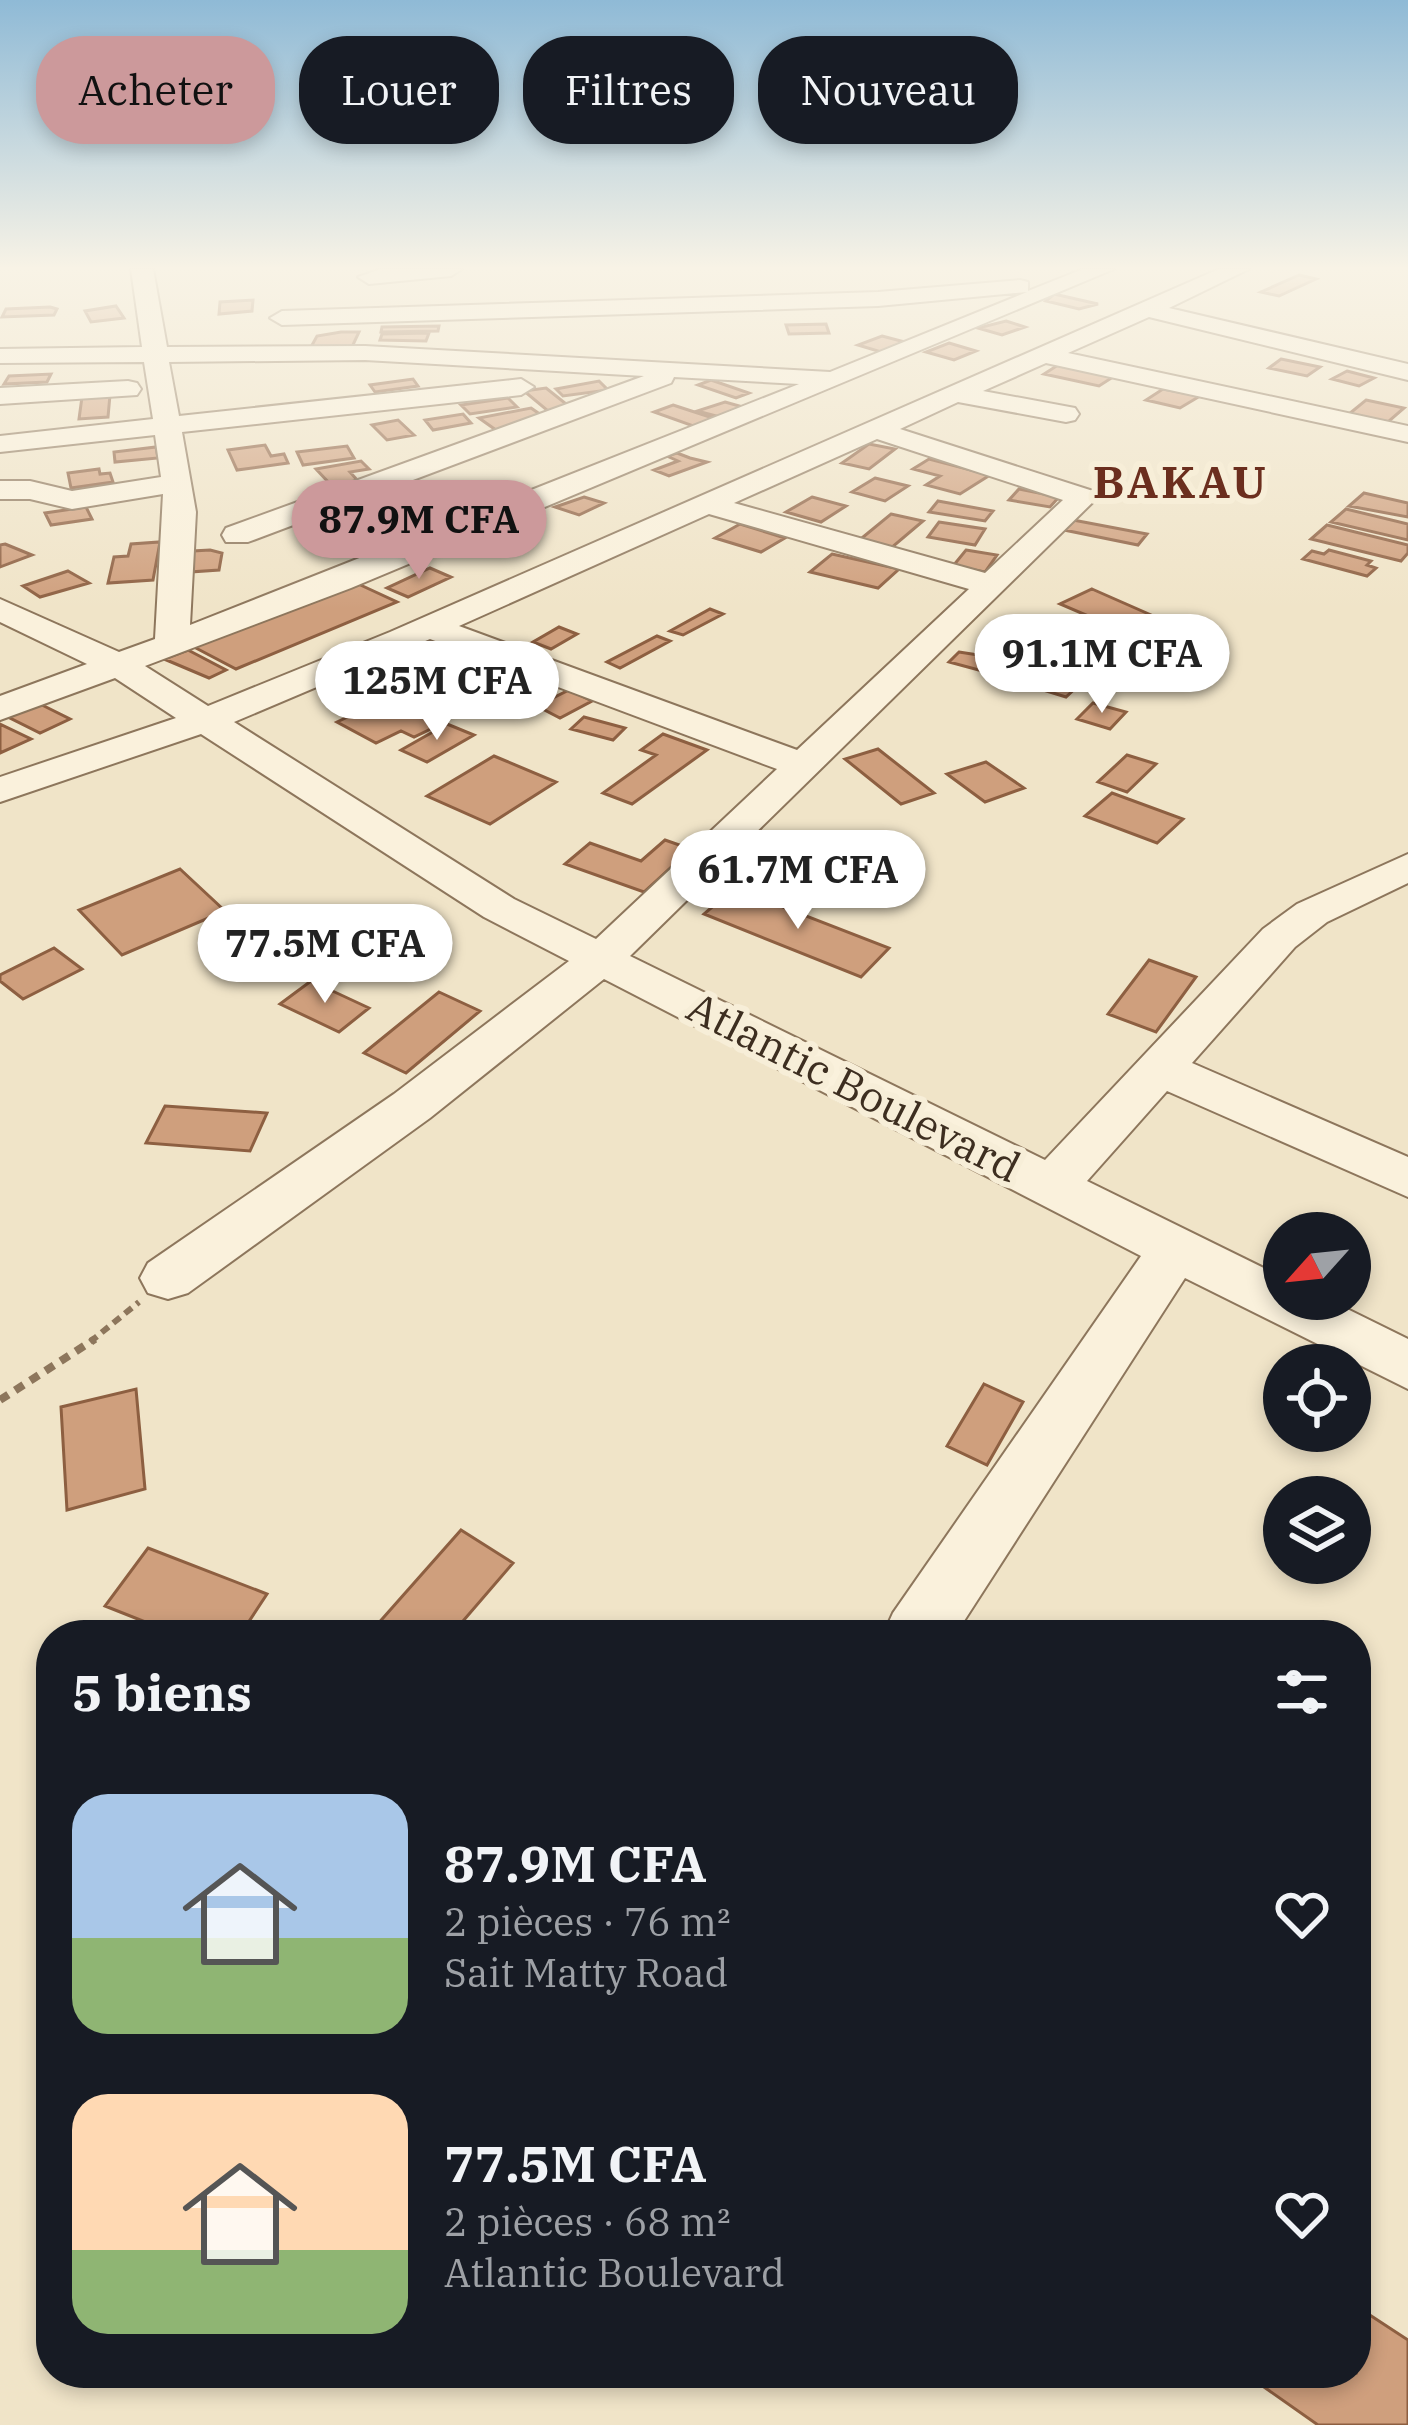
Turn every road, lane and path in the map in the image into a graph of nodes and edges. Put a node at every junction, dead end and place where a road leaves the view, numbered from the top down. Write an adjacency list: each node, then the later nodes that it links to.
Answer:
1 (168, 382): 9 (street)
2 (428, 382): 14 (street)
3 (584, 382): 18 (street)
4 (719, 382): 12 (street)
5 (833, 382): 12 (street)
6 (857, 382): 11 (street)
7 (983, 382): 11 (street)
8 (1167, 382): 16 (street)
9 (170, 387): 10 (street); 14 (street)
10 (0, 396)
11 (949, 396): 13 (street); 15 (street)
12 (762, 410): 15 (street); 24 (street)
13 (1066, 414)
14 (169, 425): 17 (street); 21 (street)
15 (873, 430): 23 (street); 28 (street)
16 (1408, 434)
17 (0, 444)
18 (406, 473): 22 (street); 24 (street)
19 (307, 476): 22 (street)
20 (0, 490): 21 (street)
21 (179, 498): 25 (street); 31 (street)
22 (335, 499): 25 (street)
23 (705, 504): 26 (street); 28 (street)
24 (507, 511): 26 (street); 27 (street)
25 (237, 536): 27 (street)
26 (604, 549): 30 (street)
27 (340, 581): 31 (street)
28 (992, 585): 35 (street)
29 (0, 609): 32 (street, Atlantic Boulevard)
30 (429, 627): 34 (street); 35 (street)
31 (172, 647): 32 (street)
32 (122, 667): 33 (street); 34 (street, Atlantic Boulevard)
33 (0, 710)
34 (209, 719): 36 (street); 38 (street, Atlantic Boulevard)
35 (804, 766): 38 (street)
36 (0, 790)
37 (1408, 867): 39 (street)
38 (601, 959): 41 (street, Atlantic Boulevard); 43 (street)
39 (1159, 1068): 40 (street); 41 (street)
40 (1408, 1178)
41 (1052, 1186): 42 (street, Atlantic Boulevard)
42 (1175, 1249): 44 (street, Atlantic Boulevard); 46 (street)
43 (167, 1278): 45 (path)
44 (1408, 1366)
45 (0, 1400)
46 (927, 1620)

